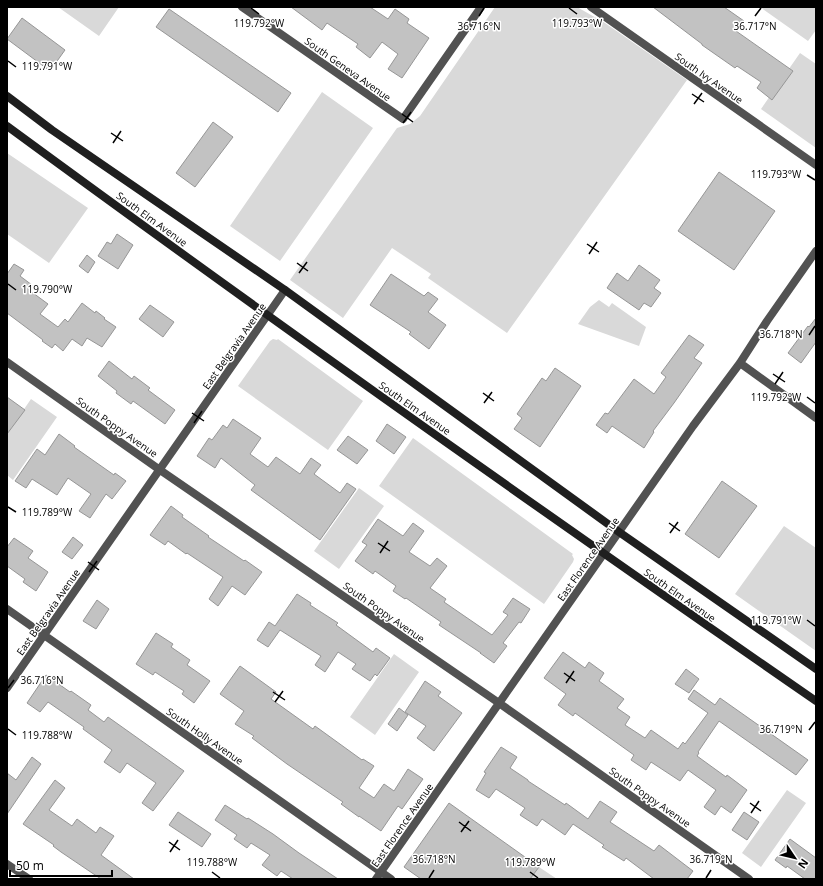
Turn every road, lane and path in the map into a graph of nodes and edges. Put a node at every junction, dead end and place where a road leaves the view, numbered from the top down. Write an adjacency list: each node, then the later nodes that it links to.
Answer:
1 (242, 7): 2 (street, South Geneva Avenue)
2 (480, 7)
3 (591, 7): 6 (street, South Ivy Avenue)
4 (7, 96): 8 (main road, South Elm Avenue)
5 (7, 126): 9 (main road, South Elm Avenue)
6 (816, 165)
7 (816, 251): 11 (street, East Florence Avenue)
8 (285, 290): 9 (street, East Belgravia Avenue); 14 (main road, South Elm Avenue)
9 (268, 315): 13 (street, East Belgravia Avenue); 15 (main road, South Elm Avenue)
10 (7, 362): 13 (street, South Poppy Avenue)
11 (740, 363): 12 (street); 14 (street, East Florence Avenue)
12 (816, 418)
13 (160, 470): 17 (street, East Belgravia Avenue); 21 (street, South Poppy Avenue)
14 (619, 532): 15 (street, East Florence Avenue); 18 (main road, South Elm Avenue)
15 (604, 554): 20 (main road, South Elm Avenue); 21 (street, East Florence Avenue)
16 (7, 609): 17 (street, South Holly Avenue)
17 (44, 635): 19 (street, East Belgravia Avenue); 23 (street, South Holly Avenue)
18 (816, 669)
19 (7, 688)
20 (816, 701)
21 (499, 703): 23 (street, East Florence Avenue); 26 (street, South Poppy Avenue)
22 (7, 864): 24 (street)
23 (379, 875): 25 (street, South Holly Avenue)
24 (29, 879)
25 (392, 879)
26 (749, 879)

